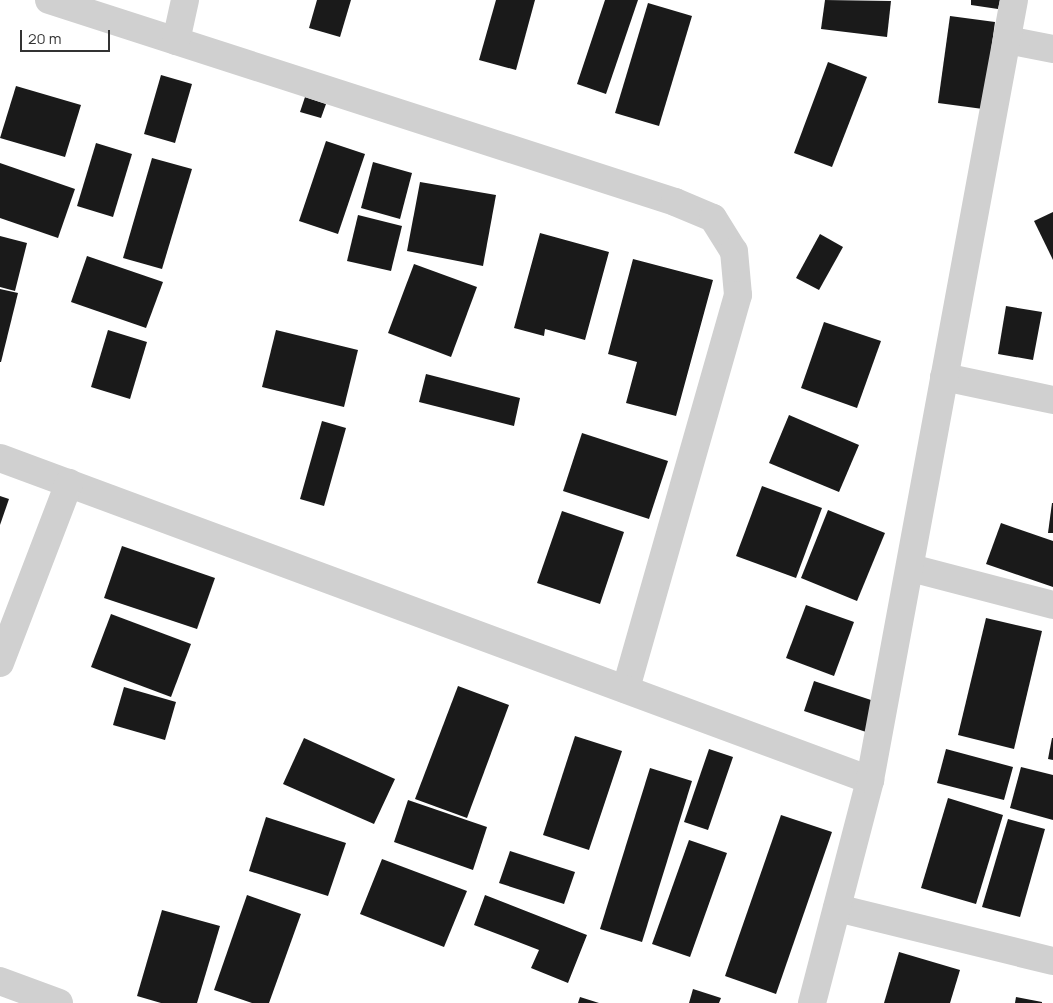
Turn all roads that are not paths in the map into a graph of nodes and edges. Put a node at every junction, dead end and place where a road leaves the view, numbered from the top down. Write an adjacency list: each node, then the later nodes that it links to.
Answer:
1 (49, 0): 5 (street)
2 (185, 0): 5 (street)
3 (1014, 0): 4 (street)
4 (1007, 40): 6 (street); 7 (street)
5 (176, 41): 14 (street)
6 (1053, 49)
7 (944, 377): 8 (street); 11 (street)
8 (1053, 400)
9 (0, 458): 10 (street)
10 (69, 483): 13 (street); 14 (street)
11 (911, 568): 12 (street); 15 (street)
12 (1053, 605)
13 (0, 663)
14 (626, 689): 15 (street)
15 (870, 780): 16 (street)
16 (837, 908): 17 (street); 20 (street)
17 (1053, 961)
18 (0, 980): 19 (street)
19 (59, 1003)
20 (812, 1003)

